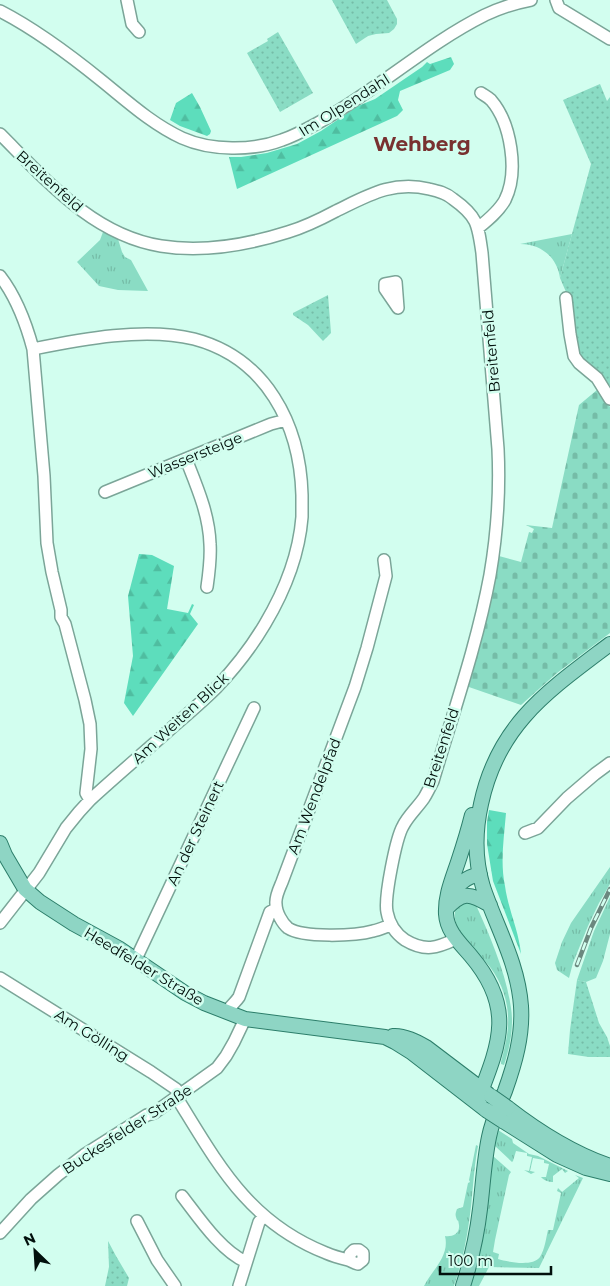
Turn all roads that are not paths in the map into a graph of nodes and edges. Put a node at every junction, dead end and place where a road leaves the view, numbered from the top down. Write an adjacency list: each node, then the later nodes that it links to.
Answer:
1 (127, 0): 6 (street)
2 (531, 0): 4 (street, Im Olpendahl)
3 (556, 0): 7 (street)
4 (493, 5): 5 (street, Im Olpendahl)
5 (0, 10)
6 (139, 32)
7 (610, 39)
8 (481, 93): 10 (street)
9 (0, 134): 10 (street, Breitenfeld)
10 (478, 228): 34 (street, Breitenfeld)
11 (0, 276): 13 (street)
12 (566, 298): 14 (street)
13 (33, 349): 15 (street, Am Weiten Blick); 24 (street)
14 (610, 398)
15 (286, 420): 16 (street, Wassersteige); 24 (street, Am Weiten Blick)
16 (186, 459): 17 (street, Wassersteige); 19 (street)
17 (105, 492)
18 (384, 560): 32 (street, Am Wendelpfad)
19 (208, 587)
20 (610, 644): 23 (main road)
21 (254, 708): 36 (street, An der Steinert)
22 (610, 763): 25 (street)
23 (492, 764): 27 (main road); 28 (main road)
24 (90, 800): 29 (street, Am Weiten Blick)
25 (525, 833)
26 (0, 843): 29 (main road, Heedfelder Straße)
27 (479, 873): 28 (main road); 30 (main road); 31 (main road)
28 (453, 875): 30 (main road)
29 (25, 889): 33 (street, Am Weiten Blick); 36 (main road, Heedfelder Straße)
30 (446, 904): 31 (main road); 35 (main road)
31 (490, 905): 53 (main road)
32 (276, 909): 34 (street); 38 (street, Am Wendelpfad)
33 (0, 923)
34 (391, 925): 35 (street)
35 (456, 938): 41 (main road)
36 (136, 959): 38 (main road, Heedfelder Straße)
37 (0, 978): 40 (street, Am Gölling)
38 (227, 1012): 39 (main road, Heedfelder Straße)
39 (244, 1019): 40 (street, Buckesfelder Straße); 41 (main road, Heedfelder Straße)
40 (179, 1096): 46 (street, Am Gölling); 48 (street, Buckesfelder Straße)
41 (484, 1099): 42 (main road, Heedfelder Straße, bridge)
42 (505, 1115): 43 (main road, Heedfelder Straße); 44 (main road, Heedfelder Straße)
43 (610, 1166)
44 (610, 1174)
45 (182, 1196): 50 (street)
46 (264, 1216): 49 (street, Am Gölling); 50 (street)
47 (137, 1221): 51 (street)
48 (0, 1232)
49 (350, 1260)
50 (246, 1262): 52 (street)
51 (175, 1286)
52 (239, 1286)
53 (463, 1286)

